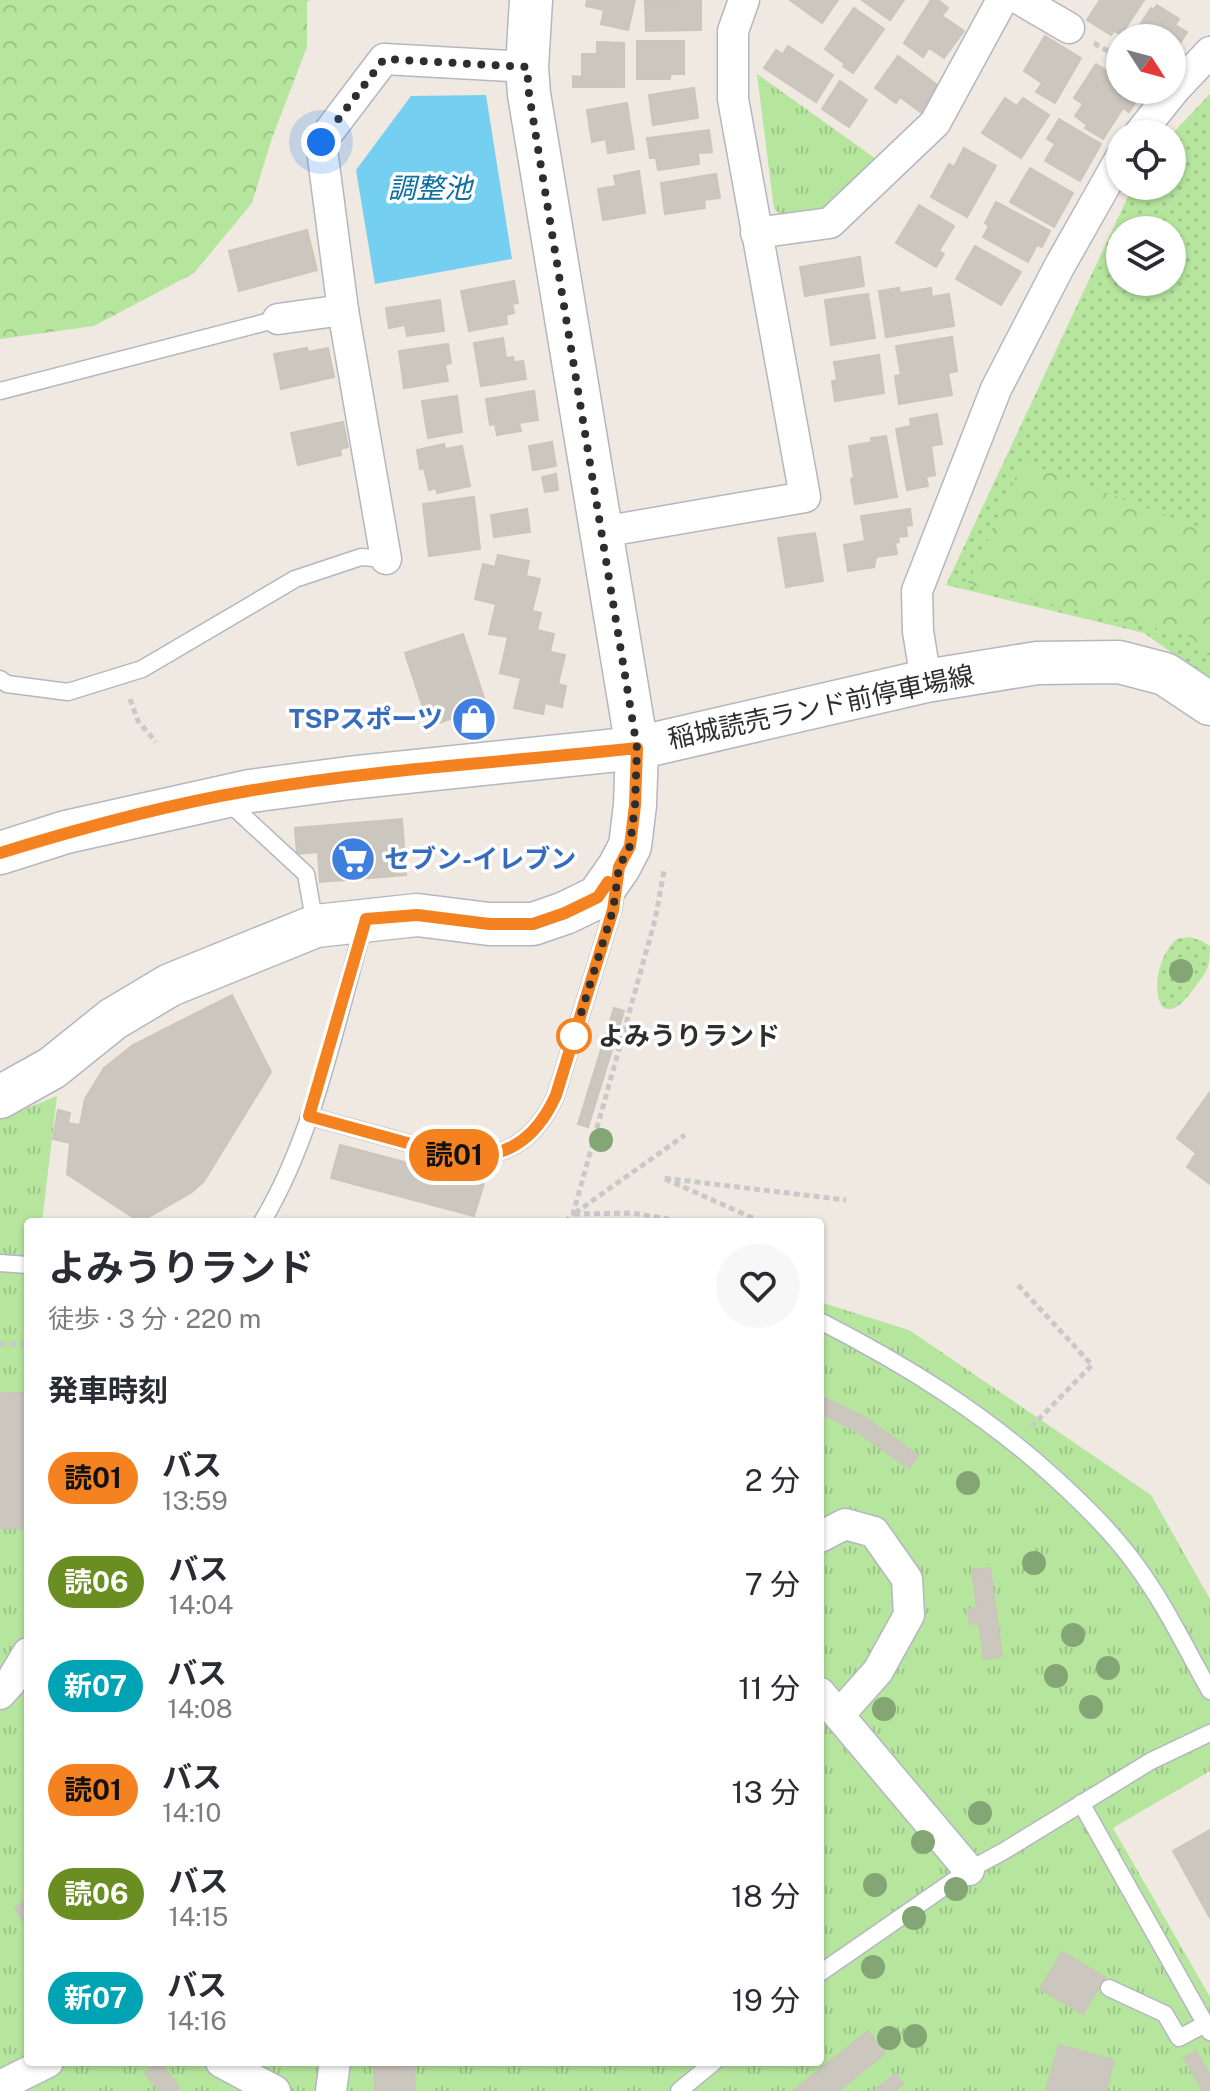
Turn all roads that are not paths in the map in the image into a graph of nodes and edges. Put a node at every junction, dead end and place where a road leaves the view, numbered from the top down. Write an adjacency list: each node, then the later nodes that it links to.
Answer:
1 (531, 0): 7 (street)
2 (744, 0): 10 (street)
3 (1002, 0): 10 (street)
4 (1021, 0): 5 (street)
5 (1069, 28)
6 (1210, 52): 8 (street)
7 (527, 67): 11 (street); 14 (street)
8 (1150, 120)
9 (1106, 184): 17 (street)
10 (756, 233): 14 (street)
11 (343, 310): 12 (street); 15 (street)
12 (278, 319): 13 (lane)
13 (0, 391)
14 (602, 532): 19 (street)
15 (386, 559): 16 (lane)
16 (0, 679)
17 (926, 681): 18 (street, 稲城読売ランド前停車場線); 19 (street, 稲城読売ランド前停車場線)
18 (1210, 704)
19 (637, 748): 20 (street, 稲城読売ランド前停車場線); 22 (street)
20 (221, 796): 21 (street, 稲城読売ランド前停車場線); 24 (lane)
21 (0, 853)
22 (619, 867): 23 (street); 26 (lane)
23 (366, 919): 24 (street); 26 (lane)
24 (316, 926): 25 (street)
25 (0, 1097)
26 (309, 1116): 27 (lane)
27 (264, 1218)
28 (0, 1263): 29 (lane)
29 (24, 1265)
30 (824, 1323): 34 (lane)
31 (824, 1535): 35 (street)
32 (24, 1660): 33 (street)
33 (9, 1686)
34 (1210, 1691)
35 (830, 1704): 38 (street)
36 (1210, 1733): 37 (lane)
37 (1081, 1803): 38 (lane); 41 (lane)
38 (969, 1870): 39 (lane)
39 (824, 1970)
40 (1109, 1988): 41 (lane)
41 (1208, 2028)
42 (40, 2066): 46 (street)
43 (228, 2066): 47 (street)
44 (334, 2066): 48 (street)
45 (709, 2066): 49 (lane)
46 (0, 2086)
47 (275, 2091)
48 (331, 2091)
49 (679, 2091)

